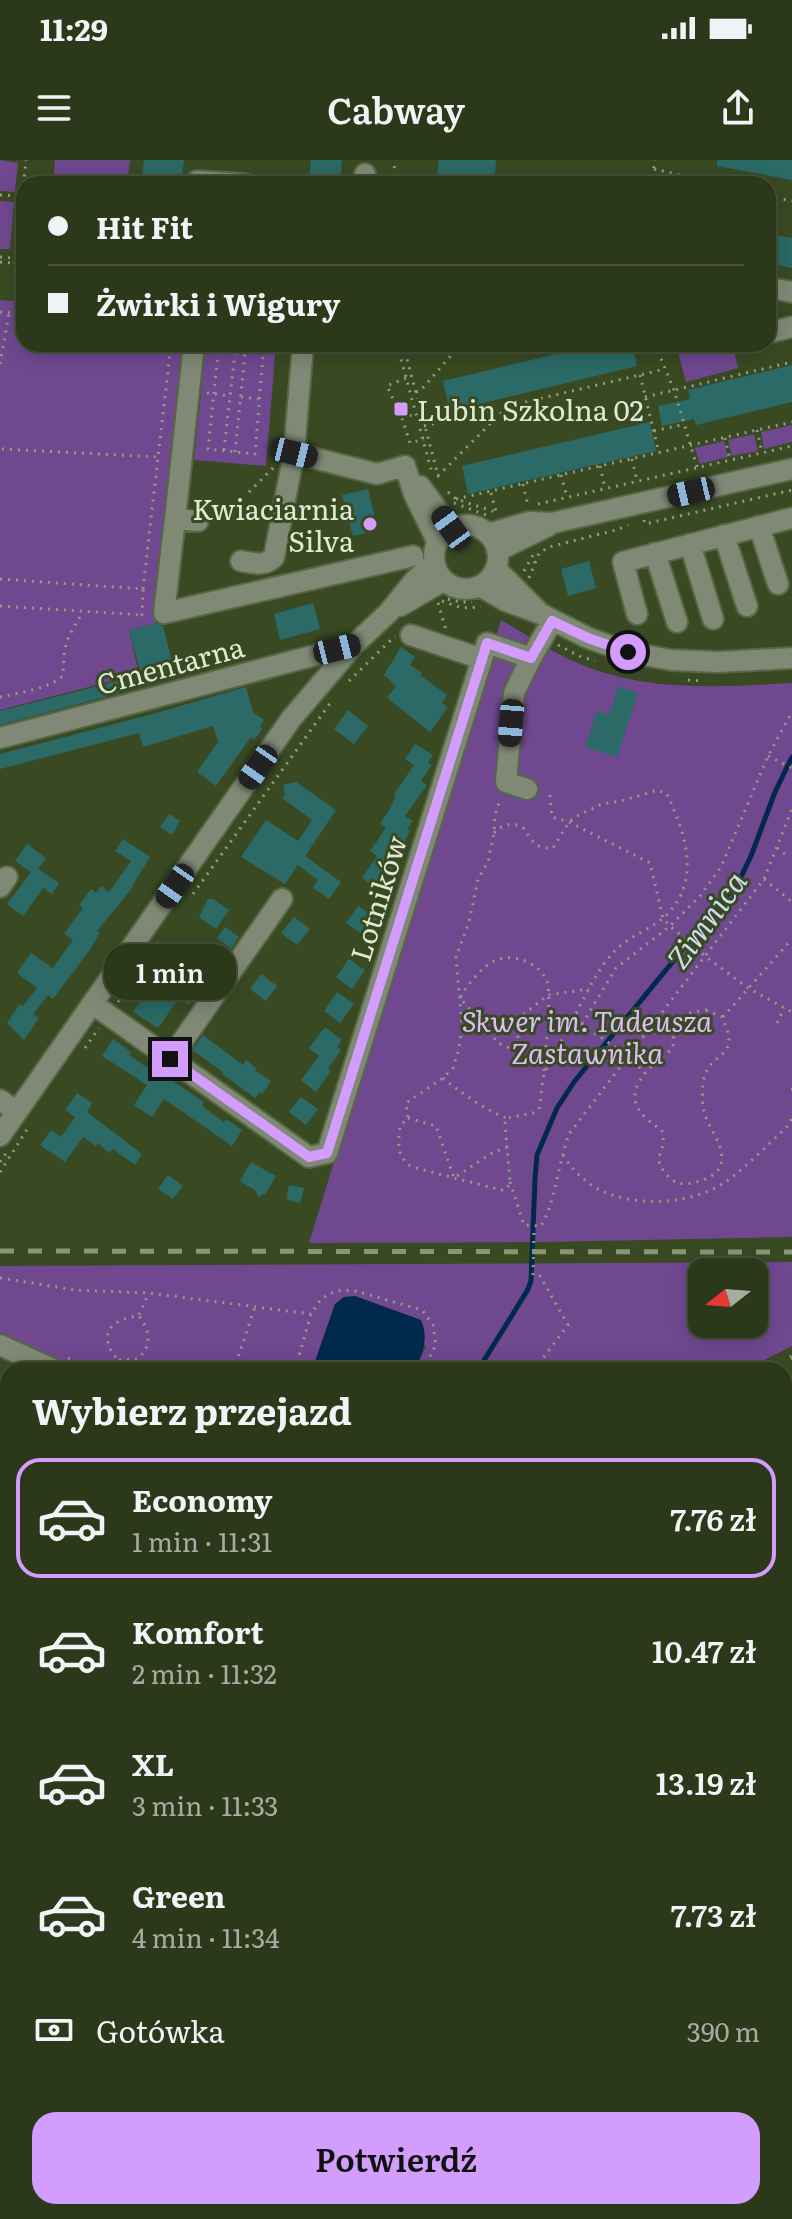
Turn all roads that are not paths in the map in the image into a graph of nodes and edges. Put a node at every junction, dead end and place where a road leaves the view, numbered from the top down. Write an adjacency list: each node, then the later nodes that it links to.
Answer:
1 (193, 352): 6 (street)
2 (302, 352): 3 (street)
3 (294, 453): 10 (street); 15 (street)
4 (792, 469): 9 (street)
5 (792, 518): 8 (street)
6 (175, 519): 7 (street); 14 (street)
7 (198, 521)
8 (759, 526): 11 (street); 16 (street)
9 (496, 533): 10 (street); 18 (street); 21 (street)
10 (444, 535): 17 (street)
11 (724, 535): 12 (street); 19 (street)
12 (690, 544): 13 (street); 22 (street)
13 (655, 553): 20 (street); 23 (street)
14 (413, 556)
15 (241, 561)
16 (778, 584)
17 (438, 585): 18 (street); 24 (street)
18 (481, 598): 21 (street)
19 (747, 606)
20 (637, 614)
21 (546, 617): 27 (street); 28 (street)
22 (713, 619)
23 (677, 622)
24 (400, 626): 25 (street); 26 (street)
25 (354, 645): 29 (street, Cmentarna); 32 (street)
26 (484, 651): 27 (street); 33 (street, Lotników)
27 (531, 658): 30 (street)
28 (792, 658)
29 (0, 738)
30 (527, 789)
31 (282, 899): 33 (street)
32 (102, 1011): 33 (street); 34 (street)
33 (170, 1059)
34 (19, 1112): 35 (street)
35 (0, 1136)
36 (0, 1345): 37 (street)
37 (37, 1362)

